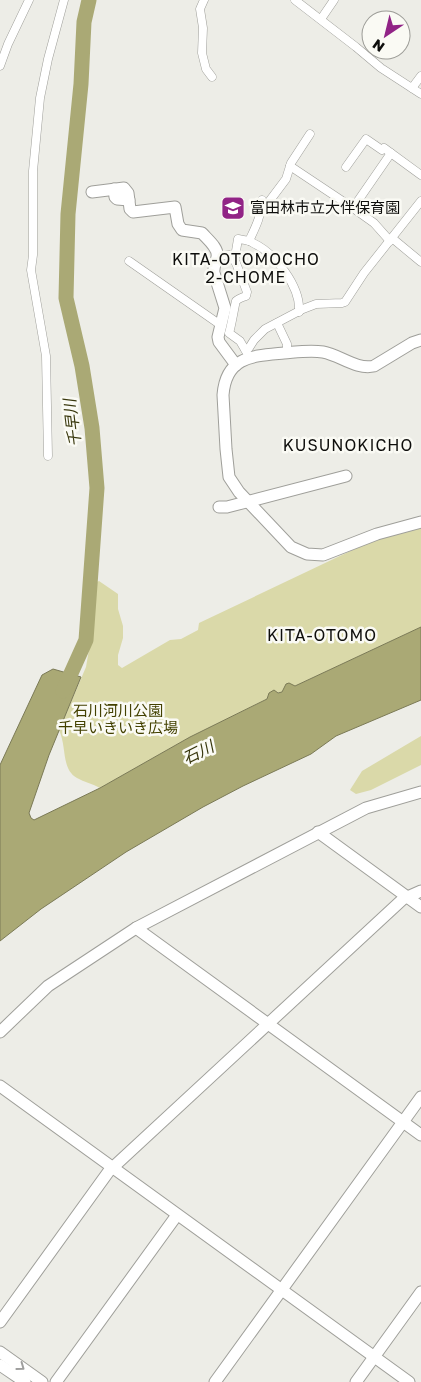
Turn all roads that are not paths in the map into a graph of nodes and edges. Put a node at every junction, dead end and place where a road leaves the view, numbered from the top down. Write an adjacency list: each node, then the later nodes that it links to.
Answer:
1 (29, 0): 7 (street)
2 (64, 0): 35 (street)
3 (204, 0): 9 (street)
4 (295, 0): 6 (street)
5 (334, 0): 6 (street)
6 (320, 19): 10 (street)
7 (0, 66)
8 (421, 76): 10 (street)
9 (212, 77)
10 (412, 88): 11 (street)
11 (421, 94)
12 (310, 134): 14 (street)
13 (390, 153): 15 (street); 16 (street); 20 (street)
14 (290, 166): 20 (street); 21 (street)
15 (346, 167)
16 (421, 175)
17 (92, 192): 24 (street)
18 (262, 200): 21 (street)
19 (421, 201): 22 (street)
20 (354, 208): 22 (street)
21 (261, 209): 23 (street)
22 (391, 239): 27 (street); 28 (street)
23 (249, 241): 25 (street); 28 (street)
24 (217, 256): 25 (street); 30 (street)
25 (233, 259): 32 (street)
26 (129, 261): 30 (street)
27 (421, 262)
28 (299, 312): 29 (street)
29 (277, 323): 32 (street); 33 (street)
30 (222, 326): 34 (street)
31 (421, 340): 33 (street)
32 (247, 353): 33 (street); 34 (street)
33 (288, 353)
34 (236, 365): 37 (street)
35 (48, 456)
36 (346, 476): 37 (street)
37 (249, 502): 38 (street); 39 (street)
38 (219, 507)
39 (421, 522)
40 (421, 792): 41 (street)
41 (318, 832): 43 (street); 45 (street)
42 (421, 891): 43 (street)
43 (407, 897): 44 (street); 46 (street)
44 (421, 907)
45 (136, 928): 46 (street); 47 (street)
46 (267, 1024): 50 (street); 52 (street)
47 (0, 1032)
48 (0, 1086): 52 (street)
49 (421, 1097): 50 (street)
50 (403, 1122): 51 (street); 54 (street)
51 (421, 1135)
52 (112, 1167): 53 (street); 56 (street)
53 (178, 1215): 54 (street); 62 (street)
54 (282, 1290): 58 (street); 63 (street)
55 (421, 1292): 58 (street)
56 (0, 1322)
57 (0, 1352): 61 (street, one-way to 61)
58 (374, 1357): 64 (street); 65 (street)
59 (0, 1364): 60 (street)
60 (25, 1382)
61 (42, 1382)
62 (56, 1382)
63 (215, 1382)
64 (356, 1382)
65 (409, 1382)

